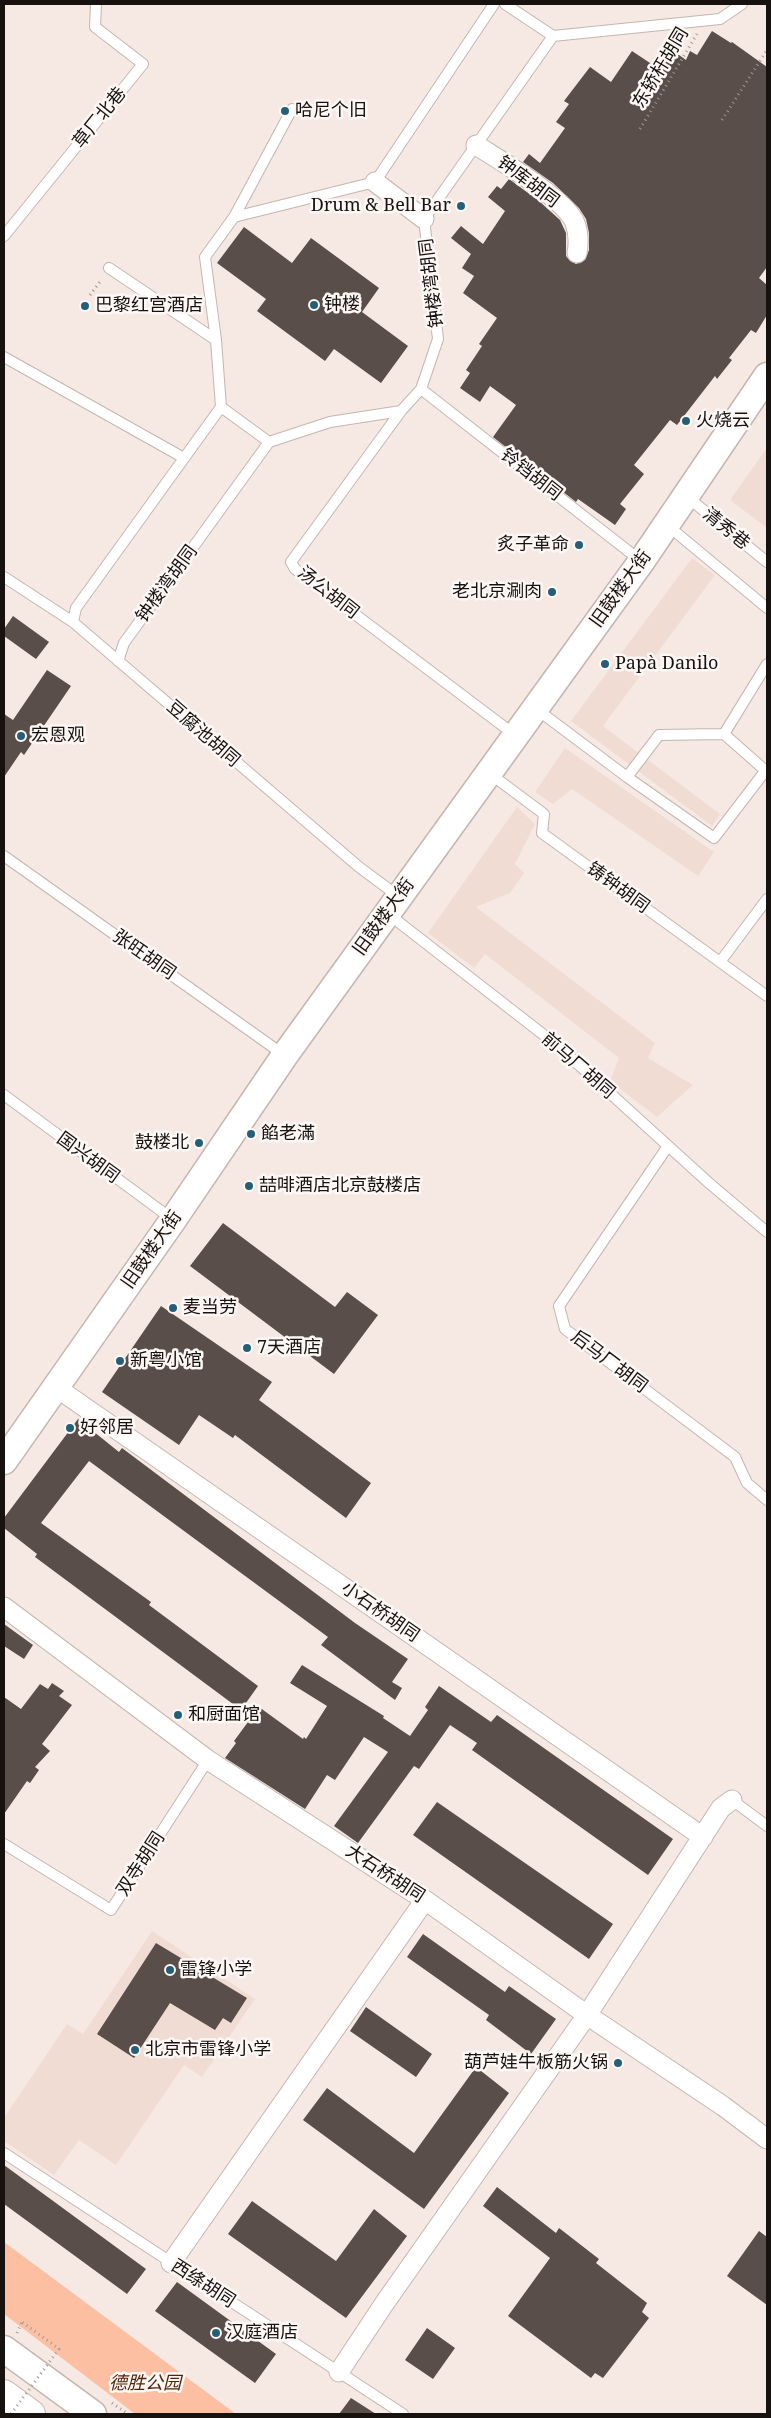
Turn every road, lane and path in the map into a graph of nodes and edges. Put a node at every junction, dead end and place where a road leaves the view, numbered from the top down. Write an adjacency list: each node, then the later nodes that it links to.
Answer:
1 (96, 4): 15 (lane, 草厂北巷)
2 (494, 4): 12 (lane)
3 (505, 4): 6 (lane)
4 (742, 4): 5 (lane)
5 (705, 20): 6 (lane); 10 (path, 东轿杆胡同)
6 (553, 36): 11 (lane, 钟楼湾胡同)
7 (767, 50): 9 (path)
8 (292, 109): 13 (lane)
9 (722, 120)
10 (640, 129)
11 (476, 145): 14 (lane, 钟楼湾胡同); 16 (street, 钟库胡同)
12 (375, 182): 13 (lane); 14 (street)
13 (234, 217): 19 (lane)
14 (424, 219): 22 (lane, 钟楼湾胡同)
15 (4, 236)
16 (577, 253)
17 (110, 268): 18 (path); 19 (lane)
18 (90, 295)
19 (216, 340): 23 (lane)
20 (4, 356): 26 (lane)
21 (767, 376): 27 (main road, 旧鼓楼大街)
22 (421, 389): 24 (lane, 钟楼湾胡同); 29 (lane, 铃铛胡同)
23 (221, 407): 25 (lane); 26 (lane)
24 (401, 410): 25 (lane); 38 (lane, 汤公胡同)
25 (269, 442): 34 (lane, 钟楼湾胡同)
26 (184, 458): 33 (lane)
27 (685, 495): 28 (main road, 旧鼓楼大街); 30 (lane, 清秀巷)
28 (667, 525): 29 (main road, 旧鼓楼大街); 32 (lane)
29 (642, 562): 36 (main road, 旧鼓楼大街)
30 (767, 562)
31 (4, 577): 33 (lane, 豆腐池胡同)
32 (767, 608)
33 (73, 622): 34 (lane, 豆腐池胡同)
34 (118, 661): 44 (lane, 豆腐池胡同)
35 (767, 664): 37 (lane)
36 (535, 708): 38 (main road, 旧鼓楼大街); 41 (lane)
37 (724, 734): 39 (lane); 41 (lane)
38 (515, 735): 40 (main road, 旧鼓楼大街)
39 (766, 771): 41 (lane)
40 (488, 772): 44 (main road, 旧鼓楼大街); 45 (lane, 铸钟胡同)
41 (627, 777)
42 (4, 856): 47 (lane, 张旺胡同)
43 (767, 899): 45 (lane)
44 (393, 904): 47 (main road, 旧鼓楼大街); 49 (lane, 前马厂胡同)
45 (720, 962): 46 (lane, 铸钟胡同)
46 (767, 996)
47 (285, 1055): 50 (main road, 旧鼓楼大街)
48 (4, 1095): 50 (lane, 国兴胡同)
49 (668, 1146): 51 (lane, 前马厂胡同); 54 (lane, 后马厂胡同)
50 (173, 1220): 52 (main road, 旧鼓楼大街)
51 (766, 1227)
52 (57, 1388): 53 (main road, 旧鼓楼大街); 59 (street, 小石桥胡同)
53 (4, 1461)
54 (767, 1500)
55 (4, 1608): 56 (street, 大石桥胡同)
56 (208, 1760): 60 (lane, 双寺胡同); 61 (street, 大石桥胡同)
57 (732, 1800): 58 (lane); 59 (street)
58 (767, 1826)
59 (702, 1837): 62 (street)
60 (4, 1844)
61 (425, 1900): 62 (street, 大石桥胡同); 65 (street)
62 (587, 2015): 63 (street, 大石桥胡同); 68 (street)
63 (767, 2139)
64 (4, 2153): 65 (lane, 西绦胡同)
65 (171, 2262): 68 (lane, 西绦胡同)
66 (22, 2322): 70 (path, bridge)
67 (4, 2349): 72 (main road)
68 (339, 2372): 73 (lane, 西绦胡同)
69 (4, 2394): 71 (highway)
70 (11, 2414)
71 (31, 2414)
72 (93, 2414)
73 (403, 2414)

